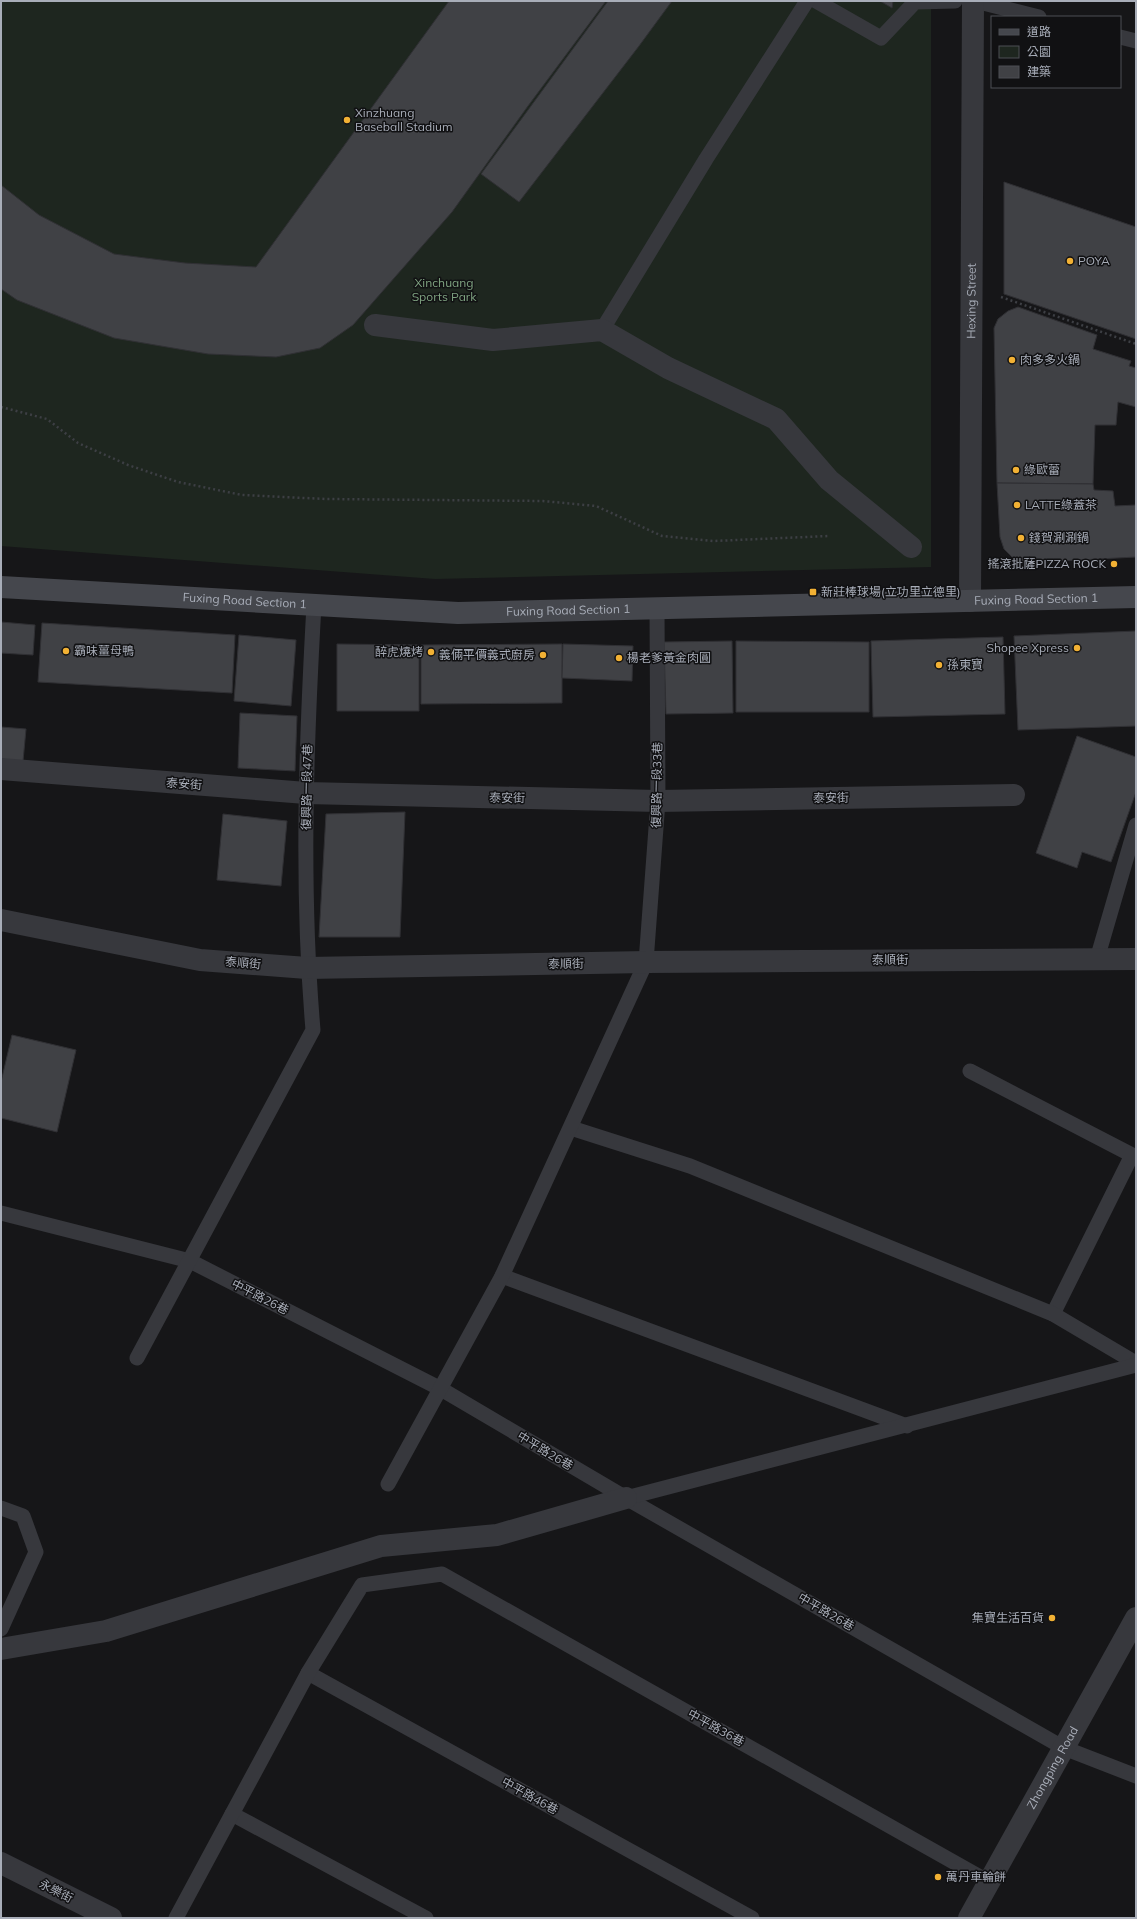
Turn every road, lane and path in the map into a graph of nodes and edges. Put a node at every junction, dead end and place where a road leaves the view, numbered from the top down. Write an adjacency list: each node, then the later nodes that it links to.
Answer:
1 (807, 1): 10 (lane)
2 (816, 1): 3 (lane)
3 (955, 1)
4 (974, 1): 5 (lane); 8 (street, Hexing Street)
5 (1035, 16)
6 (1121, 37): 7 (lane)
7 (1136, 41)
8 (972, 287): 11 (path); 17 (street, Hexing Street)
9 (375, 325): 10 (street)
10 (602, 330): 14 (street)
11 (1136, 344)
12 (1, 407): 13 (path)
13 (830, 536)
14 (911, 547)
15 (1, 586): 18 (street, Fuxing Road Section 1)
16 (1136, 597): 17 (street, Fuxing Road Section 1)
17 (970, 601): 19 (street, Fuxing Road Section 1)
18 (314, 605): 19 (street, Fuxing Road Section 1); 21 (lane, 復興路一段47巷)
19 (657, 608): 23 (lane, 復興路一段33巷)
20 (1, 770): 21 (street, 泰安街)
21 (306, 793): 23 (street, 泰安街); 29 (lane, 復興路一段47巷)
22 (1014, 795): 23 (street, 泰安街)
23 (658, 802): 28 (lane, 復興路一段33巷)
24 (1136, 825): 26 (lane)
25 (1, 920): 29 (street, 泰順街)
26 (1097, 959): 27 (street, 泰順街); 28 (street, 泰順街)
27 (1136, 959)
28 (646, 962): 29 (street, 泰順街); 31 (lane)
29 (307, 968): 33 (lane, 復興路一段47巷)
30 (970, 1071): 35 (lane)
31 (571, 1128): 34 (lane); 35 (lane)
32 (1, 1213): 33 (lane, 中平路26巷)
33 (190, 1260): 36 (lane, 復興路一段47巷); 38 (lane, 中平路26巷)
34 (502, 1276): 38 (lane); 39 (lane)
35 (1053, 1314): 37 (lane)
36 (137, 1358)
37 (1136, 1364): 39 (lane)
38 (441, 1389): 40 (lane); 41 (lane, 中平路26巷)
39 (907, 1426): 41 (lane)
40 (388, 1484)
41 (626, 1498): 45 (street); 47 (lane, 中平路26巷)
42 (1, 1508): 44 (lane)
43 (1136, 1620): 47 (street, Zhongping Road)
44 (1, 1629)
45 (1, 1649)
46 (308, 1673): 49 (lane); 51 (lane, 中平路36巷); 55 (lane, 中平路46巷)
47 (1064, 1748): 48 (lane, 中平路26巷); 51 (street, Zhongping Road)
48 (1136, 1776)
49 (232, 1814): 53 (lane); 54 (lane)
50 (1, 1863): 52 (street, 永樂街)
51 (989, 1882): 56 (street, Zhongping Road)
52 (111, 1918)
53 (176, 1918)
54 (426, 1918)
55 (752, 1918)
56 (969, 1918)

